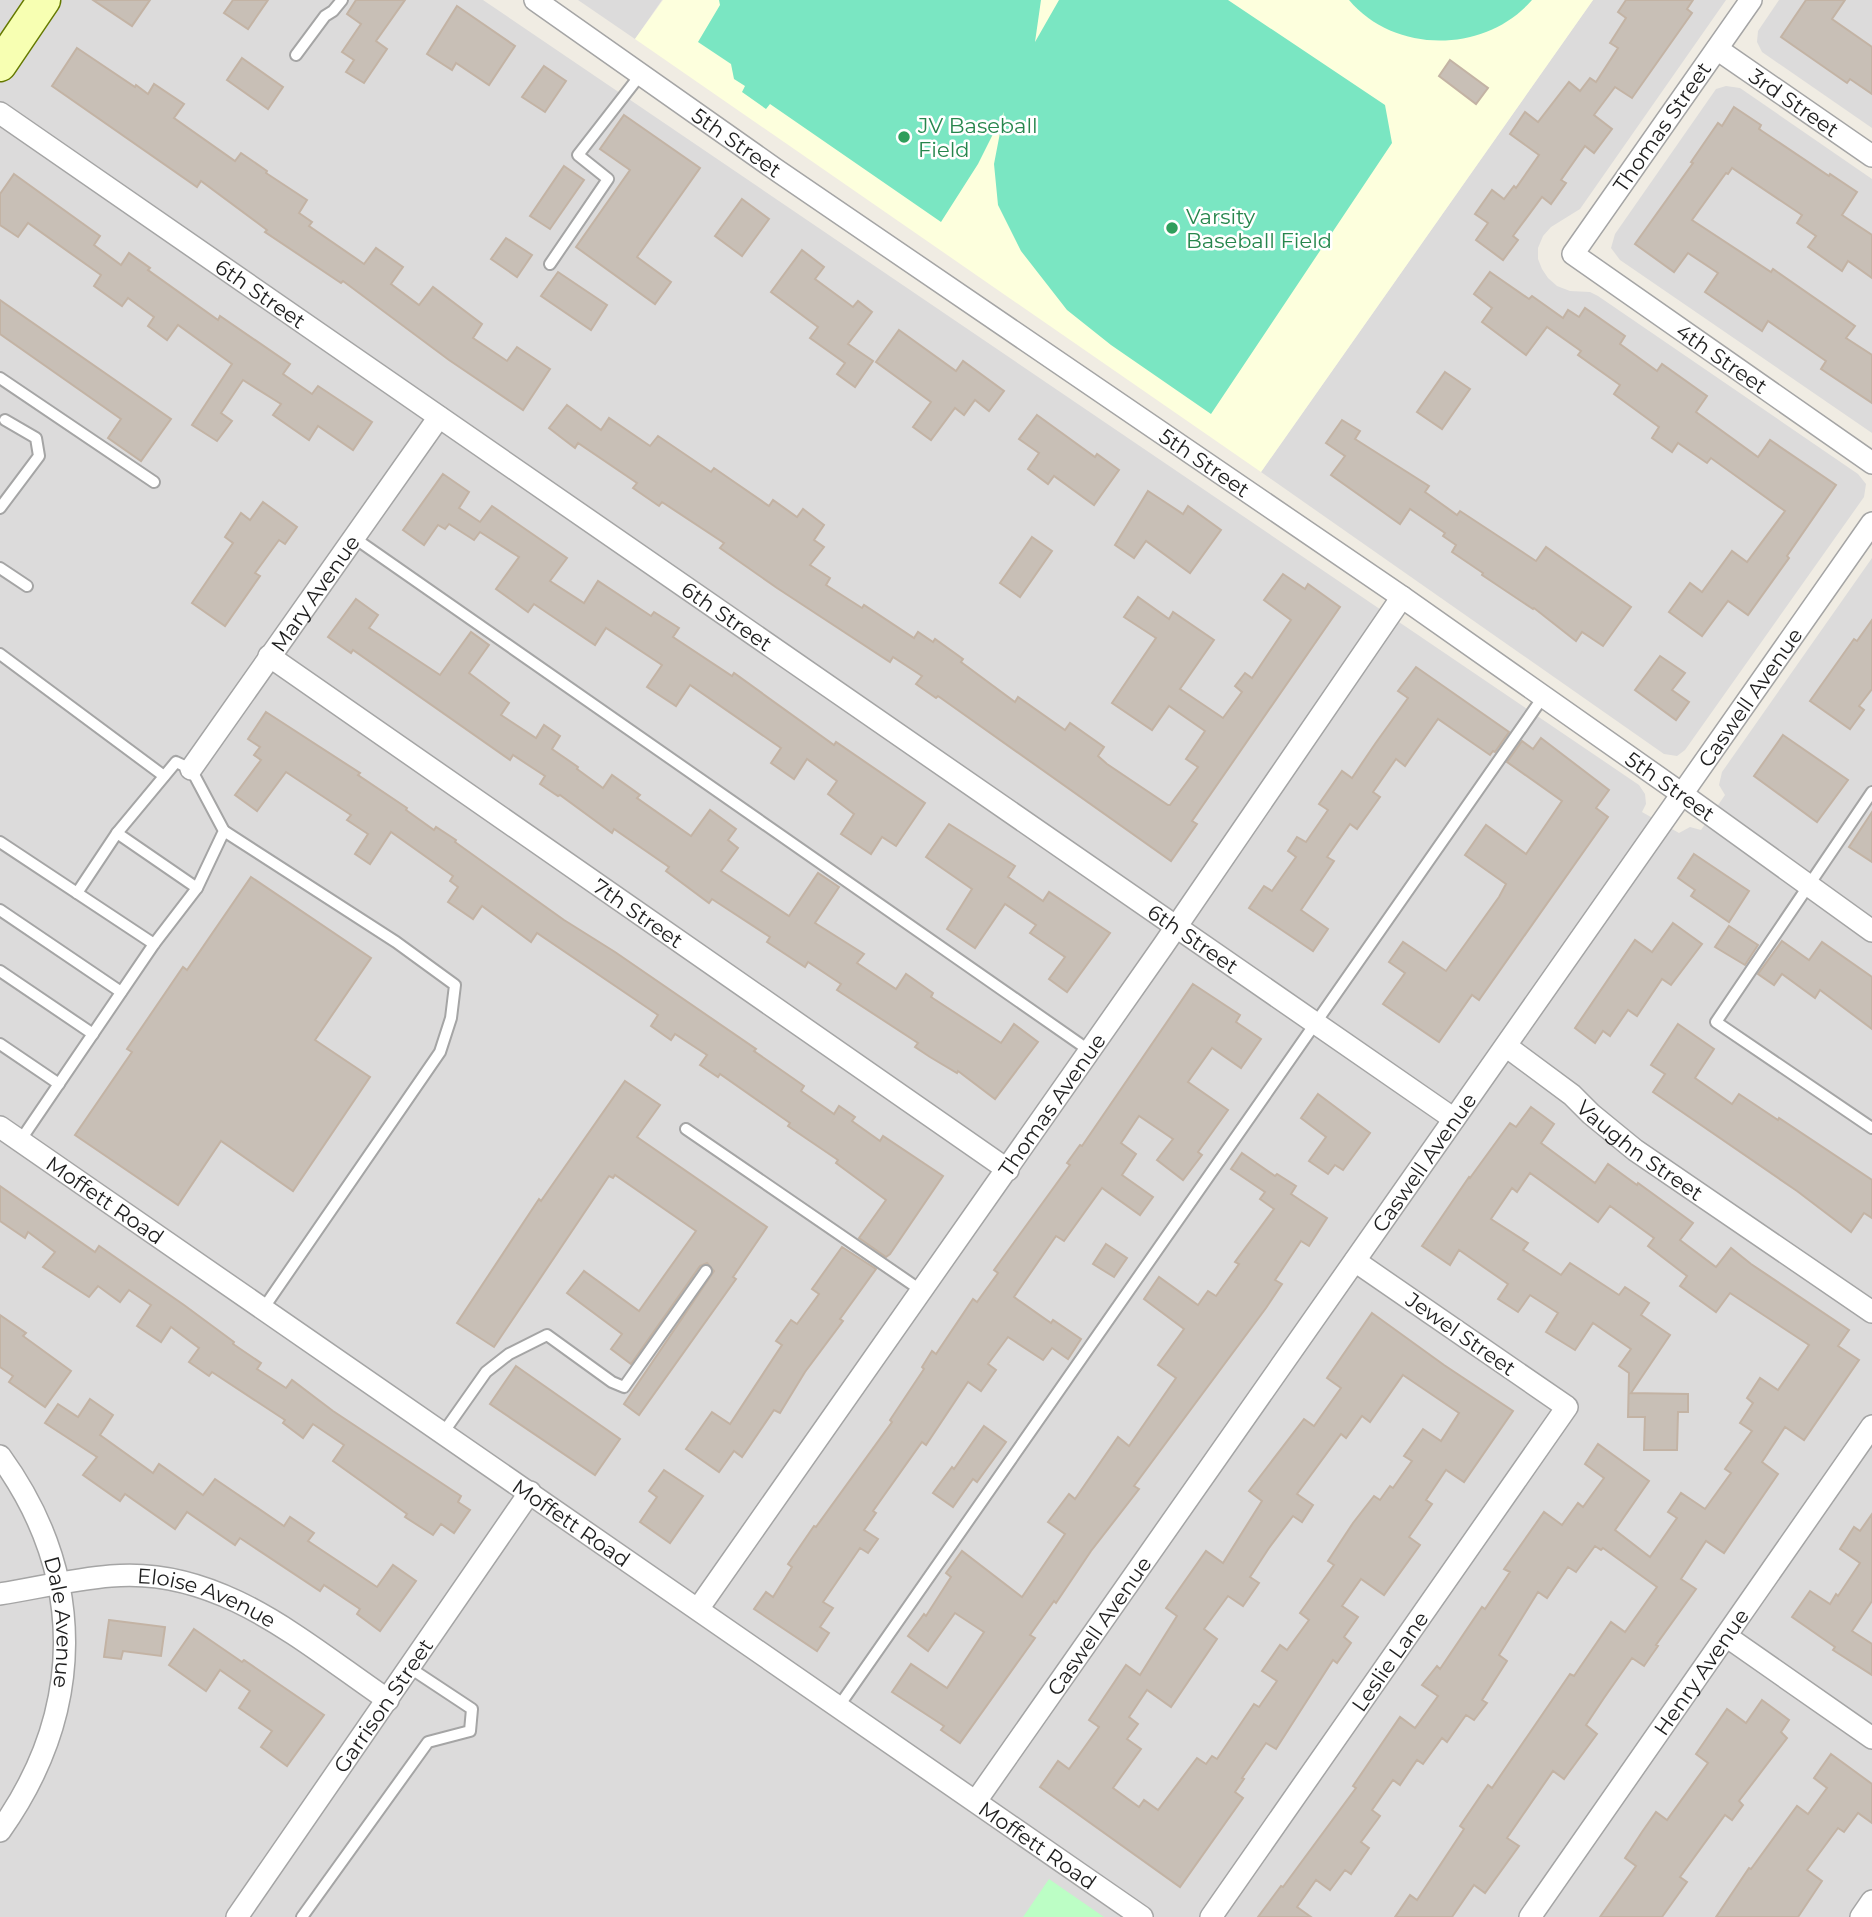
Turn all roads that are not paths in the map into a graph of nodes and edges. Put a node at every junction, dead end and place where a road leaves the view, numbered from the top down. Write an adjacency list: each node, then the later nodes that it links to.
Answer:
1 (44, 0): 6 (main road)
2 (342, 0): 7 (lane)
3 (535, 0): 8 (street, 5th Street)
4 (1751, 0): 5 (street, Thomas Street)
5 (1717, 49): 10 (street, 3rd Street); 11 (street, Thomas Street)
6 (4, 50)
7 (296, 55)
8 (640, 74): 12 (lane); 23 (street, 5th Street)
9 (0, 113): 14 (street, 6th Street)
10 (1872, 156)
11 (1573, 254): 16 (street, 4th Street)
12 (550, 264)
13 (0, 378): 17 (lane)
14 (439, 417): 20 (street, Mary Avenue); 38 (street, 6th Street)
15 (2, 421): 18 (lane)
16 (1872, 463)
17 (154, 482)
18 (0, 508)
19 (1872, 523): 30 (street, Caswell Avenue)
20 (353, 537): 25 (street, Mary Avenue); 47 (lane)
21 (0, 568): 22 (lane)
22 (27, 586)
23 (1402, 597): 26 (street, 5th Street); 38 (street, Thomas Avenue)
24 (0, 654): 28 (lane)
25 (269, 656): 27 (street, Mary Avenue); 54 (street, 7th Street)
26 (1544, 697): 30 (street, 5th Street); 43 (lane)
27 (191, 769): 28 (lane); 31 (lane)
28 (164, 776): 32 (lane)
29 (1872, 792): 34 (lane)
30 (1682, 794): 34 (street, 5th Street); 46 (street, Caswell Avenue)
31 (224, 831): 35 (lane); 58 (lane)
32 (117, 832): 35 (lane); 36 (lane)
33 (0, 842): 36 (lane)
34 (1808, 884): 39 (street, 5th Street); 51 (lane)
35 (197, 888): 40 (lane)
36 (77, 893): 40 (lane)
37 (0, 910): 42 (lane)
38 (1177, 927): 43 (street, 6th Street); 47 (street, Thomas Avenue)
39 (1872, 931)
40 (155, 944): 42 (lane)
41 (0, 971): 44 (lane)
42 (121, 992): 44 (lane)
43 (1315, 1022): 49 (street, 6th Street); 71 (lane)
44 (93, 1034): 48 (lane)
45 (0, 1044): 48 (lane)
46 (1506, 1046): 49 (street, Caswell Avenue); 59 (street, Vaughn Street)
47 (1090, 1051): 54 (street, Thomas Avenue)
48 (59, 1084): 53 (lane)
49 (1454, 1119): 55 (street, Caswell Avenue)
50 (0, 1127): 53 (street, Moffett Road)
51 (1872, 1128)
52 (687, 1129): 57 (lane)
53 (20, 1141): 58 (street, Moffett Road)
54 (1008, 1170): 57 (street, Thomas Avenue)
55 (1355, 1261): 60 (street, Jewel Street); 73 (street, Caswell Avenue)
56 (706, 1271): 62 (lane)
57 (922, 1291): 67 (street, Thomas Avenue)
58 (263, 1308): 62 (street, Moffett Road)
59 (1872, 1312)
60 (1567, 1407): 79 (street, Leslie Lane)
61 (1872, 1426): 68 (street, Henry Avenue)
62 (443, 1433): 64 (street, Moffett Road)
63 (0, 1456): 65 (street, Dale Avenue)
64 (530, 1492): 67 (street, Moffett Road); 69 (street, Garrison Street)
65 (59, 1584): 66 (street, Eloise Avenue); 70 (street, Eloise Avenue); 74 (street, Dale Avenue)
66 (0, 1594)
67 (698, 1609): 71 (street, Moffett Road)
68 (1726, 1636): 72 (street); 80 (street, Henry Avenue)
69 (410, 1668): 70 (street, Garrison Street); 77 (lane)
70 (388, 1700): 76 (street, Garrison Street)
71 (839, 1706): 73 (street, Moffett Road)
72 (1872, 1738)
73 (976, 1801): 78 (street, Moffett Road)
74 (0, 1831)
75 (1872, 1901): 81 (street)
76 (237, 1917)
77 (302, 1917)
78 (1142, 1917)
79 (1211, 1917)
80 (1530, 1917)
81 (1861, 1917)

